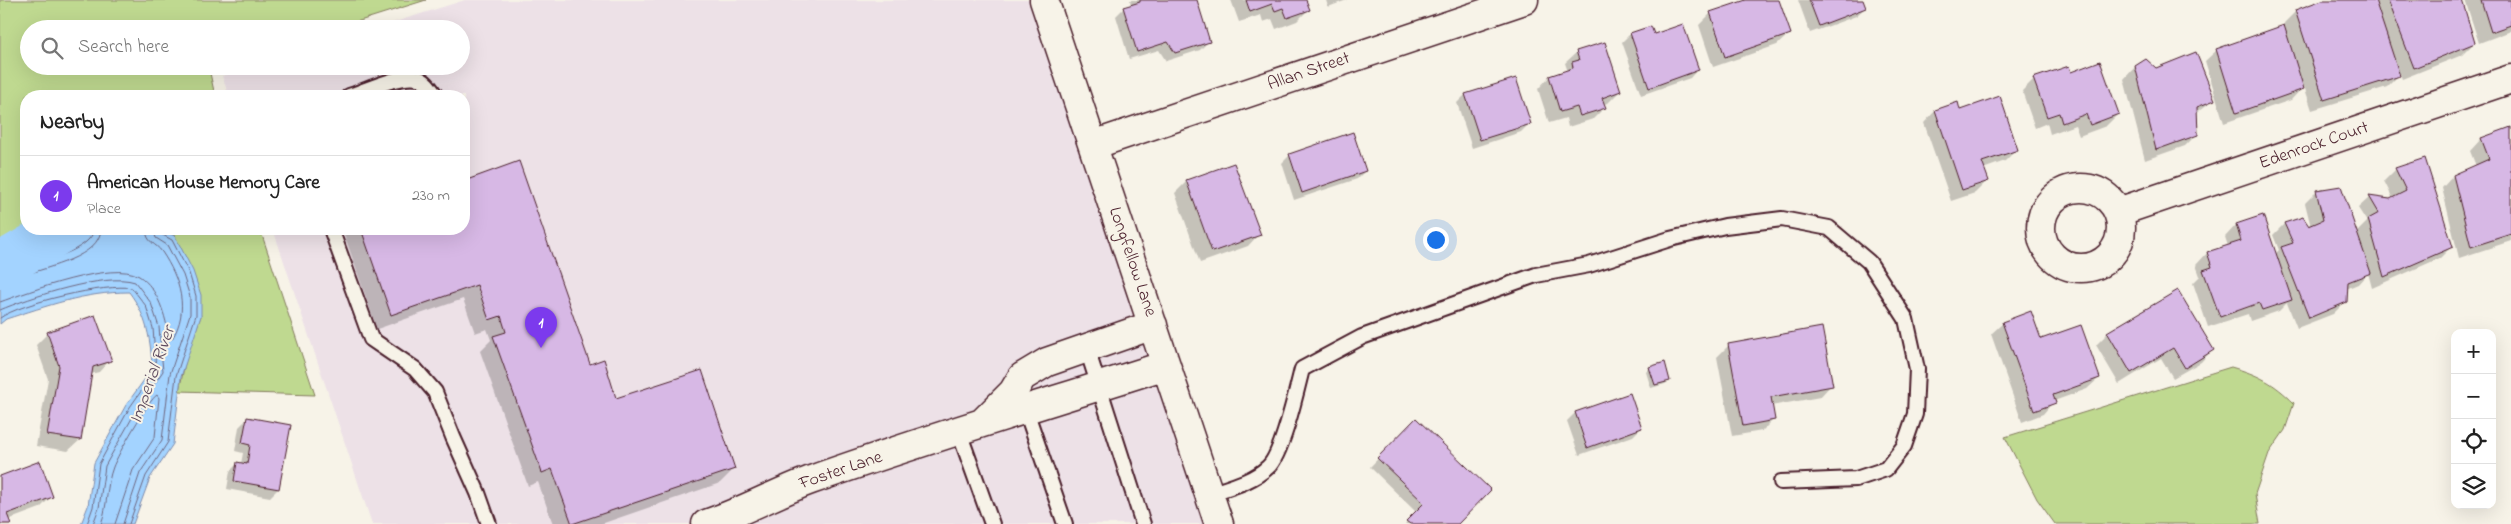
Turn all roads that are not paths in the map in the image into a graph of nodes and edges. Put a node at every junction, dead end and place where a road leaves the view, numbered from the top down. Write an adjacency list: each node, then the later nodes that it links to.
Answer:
1 (1044, 0): 6 (street, Longfellow Lane)
2 (1524, 0): 6 (street, Allan Street)
3 (2511, 79): 7 (street, Edenrock Court)
4 (367, 90): 5 (lane)
5 (432, 90)
6 (1093, 145): 9 (street, Longfellow Lane)
7 (2118, 212)
8 (333, 235): 18 (lane)
9 (1154, 326): 10 (street, Foster Lane); 11 (street, Longfellow Lane)
10 (1088, 348): 12 (street, Foster Lane); 13 (lane)
11 (1166, 365): 13 (street, Foster Lane); 17 (street, Longfellow Lane)
12 (1017, 385): 14 (lane); 15 (street, Foster Lane)
13 (1099, 387): 14 (street, Foster Lane); 22 (lane)
14 (1026, 410): 15 (street, Foster Lane); 21 (lane)
15 (969, 429): 19 (street, Foster Lane); 20 (lane)
16 (1780, 482): 17 (lane)
17 (1209, 494): 23 (street, Longfellow Lane)
18 (488, 524)
19 (706, 524)
20 (992, 524)
21 (1065, 524)
22 (1143, 524)
23 (1219, 524)

